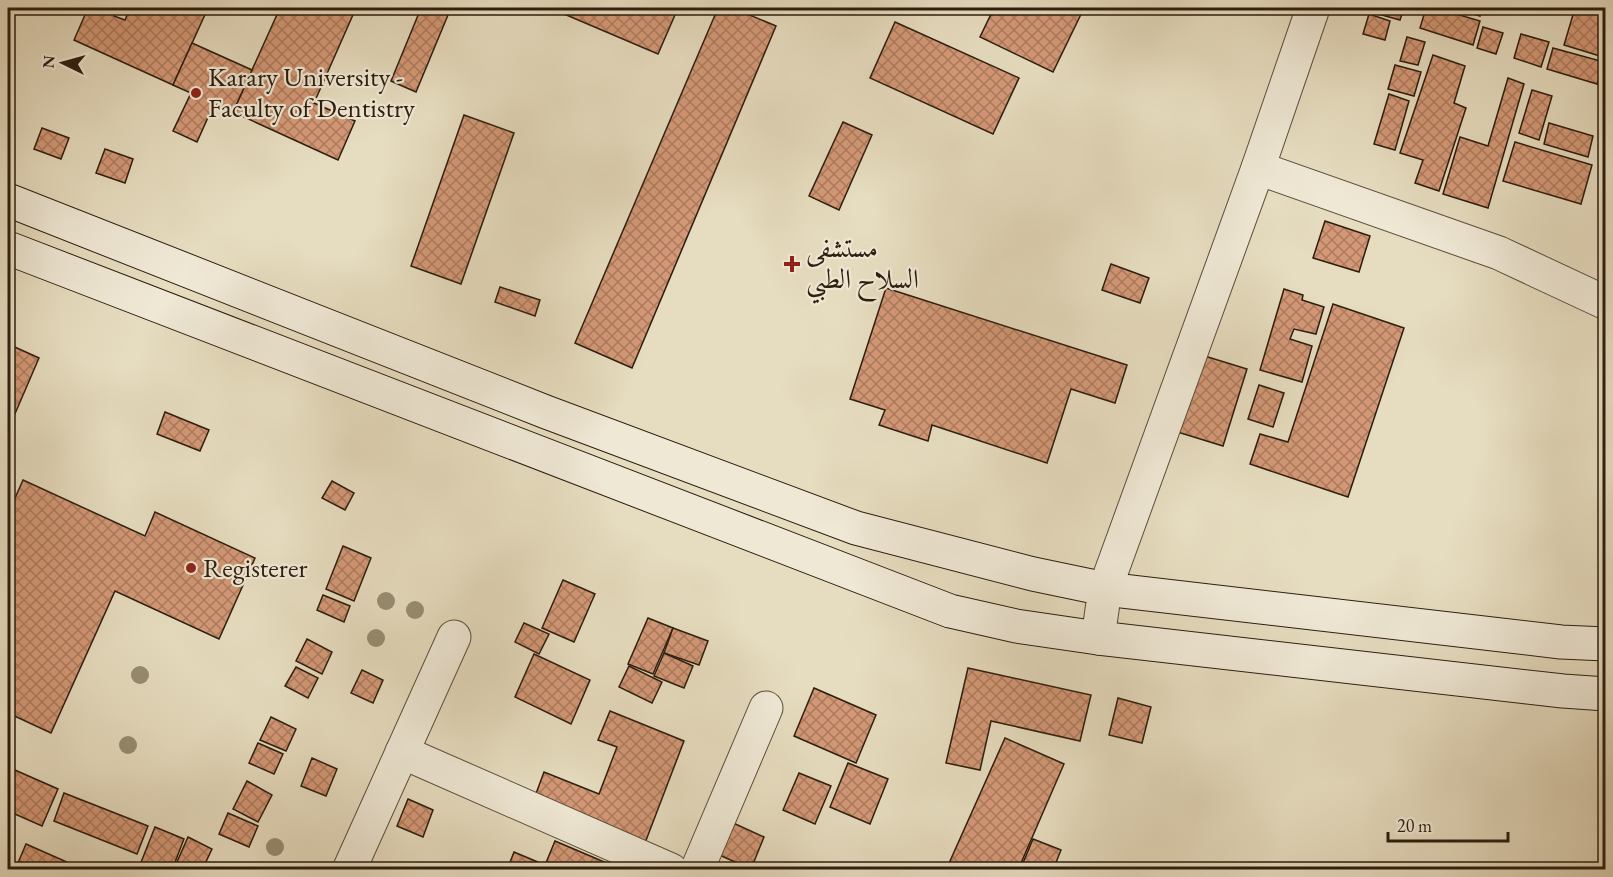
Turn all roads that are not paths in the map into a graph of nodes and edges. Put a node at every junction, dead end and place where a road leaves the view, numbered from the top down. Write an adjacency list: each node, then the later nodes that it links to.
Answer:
1 (1312, 8): 2 (main road)
2 (1258, 168): 5 (main road); 6 (main road)
3 (8, 200): 6 (main road)
4 (8, 248): 8 (main road)
5 (1605, 303)
6 (1105, 589): 8 (main road); 9 (main road)
7 (454, 637): 12 (main road)
8 (1098, 638): 10 (main road)
9 (1605, 644)
10 (1605, 694)
11 (766, 708): 15 (main road)
12 (402, 752): 13 (main road); 14 (main road)
13 (349, 870)
14 (671, 870)
15 (697, 870)

